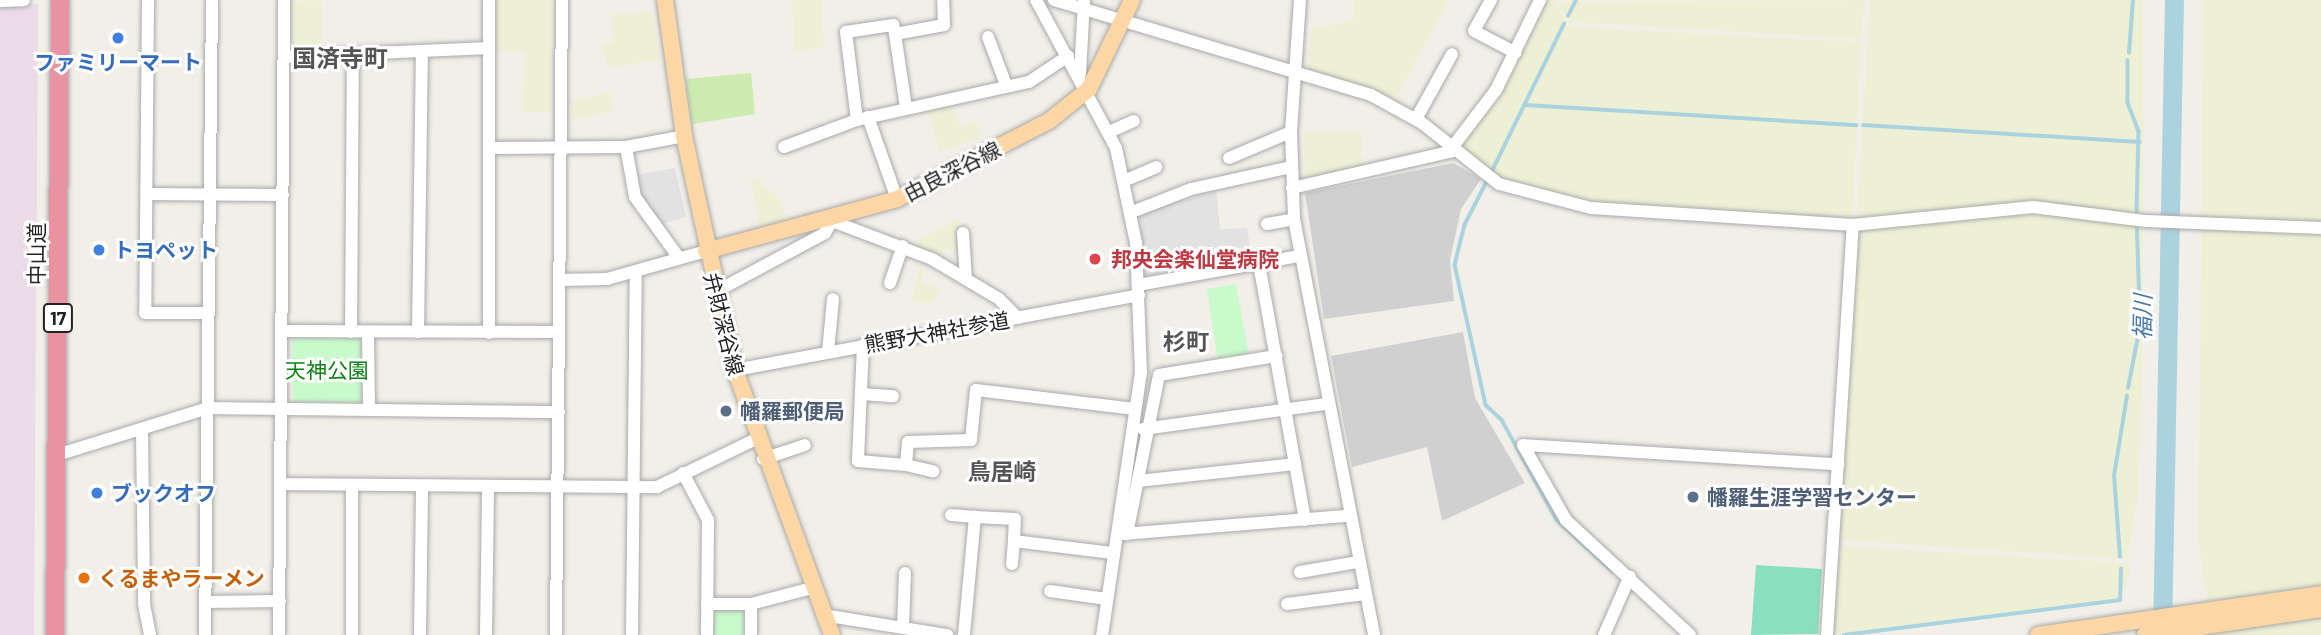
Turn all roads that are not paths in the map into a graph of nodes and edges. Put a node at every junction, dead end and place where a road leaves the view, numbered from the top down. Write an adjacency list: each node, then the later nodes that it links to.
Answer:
1 (24, 0): 16 (street)
2 (60, 0): 98 (highway, 中山道 / 17)
3 (148, 0): 49 (street)
4 (212, 0): 50 (street)
5 (284, 0): 27 (street)
6 (489, 0): 21 (street)
7 (562, 0): 42 (street)
8 (666, 0): 38 (main road, 弁財深谷線)
9 (943, 0): 19 (street)
10 (1036, 0): 26 (street)
11 (1054, 0): 17 (street)
12 (1132, 0): 18 (main road, 由良深谷線)
13 (1300, 0): 28 (street)
14 (1491, 0): 23 (street)
15 (1540, 0): 23 (street)
16 (0, 1)
17 (1084, 5): 18 (street); 29 (street)
18 (1121, 23): 28 (street); 31 (main road, 由良深谷線)
19 (895, 34): 32 (street); 33 (street)
20 (988, 37): 30 (street)
21 (489, 48): 22 (street); 41 (street)
22 (422, 51): 24 (street); 77 (street)
23 (1516, 53): 43 (street)
24 (353, 54): 27 (street); 75 (street)
25 (1452, 54): 34 (street)
26 (1069, 56): 29 (street); 30 (street)
27 (284, 57): 51 (street)
28 (1294, 73): 34 (street); 37 (street)
29 (1080, 74): 31 (street)
30 (1006, 85): 32 (street)
31 (1090, 89): 36 (street); 52 (main road, 由良深谷線)
32 (906, 108): 33 (street)
33 (862, 119): 40 (street); 52 (street)
34 (1416, 119): 43 (street)
35 (1134, 121): 36 (street)
36 (1110, 132): 47 (street)
37 (1291, 132): 44 (street); 46 (street)
38 (684, 136): 39 (street); 61 (main road, 弁財深谷線)
39 (626, 147): 42 (street); 63 (street)
40 (784, 147)
41 (489, 148): 42 (street); 79 (street)
42 (561, 148): 67 (street)
43 (1453, 150): 48 (street); 57 (street)
44 (1229, 159)
45 (1156, 167): 47 (street)
46 (1291, 167): 48 (street); 53 (street)
47 (1126, 180): 53 (street)
48 (1292, 188): 54 (street)
49 (146, 194): 50 (street); 72 (street)
50 (209, 194): 51 (street); 72 (street)
51 (283, 195): 74 (street)
52 (897, 199): 55 (main road, 由良深谷線)
53 (1132, 212): 69 (street)
54 (1294, 219): 56 (street); 62 (street)
55 (832, 220): 60 (street); 61 (main road, 由良深谷線); 70 (street)
56 (1267, 224)
57 (1853, 225): 58 (street); 101 (street)
58 (2321, 228)
59 (963, 233): 66 (street)
60 (903, 246): 66 (street); 68 (street)
61 (706, 251): 63 (street); 70 (main road, 弁財深谷線)
62 (1299, 256): 64 (street, 熊野大神社参道); 86 (street)
63 (679, 258): 65 (street)
64 (1259, 264): 69 (street, 熊野大神社参道); 82 (street)
65 (636, 271): 67 (street); 111 (street)
66 (966, 279): 73 (street)
67 (560, 280): 78 (street)
68 (890, 283)
69 (1139, 290): 73 (street, 熊野大神社参道); 90 (street)
70 (715, 292): 83 (main road, 弁財深谷線)
71 (833, 299): 81 (street)
72 (209, 313): 88 (street)
73 (1018, 318): 80 (street, 熊野大神社参道)
74 (281, 331): 75 (street); 89 (street)
75 (351, 332): 76 (street)
76 (368, 332): 77 (street); 87 (street)
77 (418, 332): 79 (street)
78 (559, 332): 79 (street); 92 (street)
79 (489, 333)
80 (863, 345): 81 (street, 熊野大神社参道); 84 (street)
81 (828, 352): 83 (street, 熊野大神社参道)
82 (1276, 355): 91 (street); 93 (street)
83 (735, 370): 96 (main road, 弁財深谷線)
84 (862, 394): 85 (street); 102 (street)
85 (893, 396)
86 (1326, 404): 91 (street); 113 (street)
87 (369, 407): 89 (street); 92 (street)
88 (208, 408): 89 (street); 94 (street); 130 (street)
89 (281, 408): 106 (street)
90 (1135, 409): 95 (street); 102 (street)
91 (1286, 411): 93 (street); 100 (street)
92 (559, 412): 110 (street)
93 (1148, 428): 95 (street); 105 (street)
94 (142, 429): 98 (street); 139 (street)
95 (1133, 430): 116 (street)
96 (756, 439): 99 (main road, 弁財深谷線); 104 (street)
97 (805, 445): 99 (street)
98 (57, 455): 138 (highway, 中山道 / 17)
99 (763, 459): 124 (main road, 弁財深谷線)
100 (1295, 464): 105 (street); 115 (street)
101 (1838, 464): 123 (street); 156 (street)
102 (906, 465): 103 (street)
103 (933, 471)
104 (683, 472): 111 (street); 131 (street)
105 (1138, 481): 116 (street)
106 (282, 484): 107 (street); 129 (street)
107 (352, 485): 108 (street); 142 (street)
108 (422, 486): 109 (street); 143 (street)
109 (488, 486): 110 (street); 144 (street)
110 (558, 487): 111 (street); 145 (street)
111 (634, 488): 146 (street)
112 (951, 515): 114 (street)
113 (1349, 516): 115 (street); 119 (street)
114 (975, 517): 117 (street); 151 (street)
115 (1304, 520): 116 (street)
116 (1121, 535): 118 (street)
117 (1014, 541): 118 (street); 120 (street)
118 (1112, 553): 128 (street)
119 (1358, 562): 121 (street); 126 (street)
120 (1012, 564)
121 (1300, 572)
122 (905, 573): 136 (street)
123 (1630, 576): 154 (street); 155 (street)
124 (811, 587): 132 (street); 135 (main road, 弁財深谷線)
125 (1051, 592): 128 (street)
126 (1364, 594): 133 (street); 153 (street)
127 (2321, 594): 137 (main road)
128 (1106, 599): 152 (street)
129 (280, 601): 130 (street); 141 (street)
130 (206, 602): 140 (street)
131 (707, 604): 132 (street); 147 (street)
132 (751, 604): 148 (street)
133 (1287, 604)
134 (2321, 609): 158 (main road)
135 (823, 615): 136 (street); 149 (main road, 弁財深谷線)
136 (903, 626): 150 (street)
137 (2134, 629): 157 (main road)
138 (55, 635)
139 (150, 635)
140 (205, 635)
141 (279, 635)
142 (352, 635)
143 (420, 635)
144 (486, 635)
145 (556, 635)
146 (632, 635)
147 (707, 635)
148 (751, 635)
149 (832, 635)
150 (947, 635)
151 (964, 635)
152 (1102, 635)
153 (1374, 635)
154 (1604, 635)
155 (1690, 635)
156 (1827, 635)
157 (2038, 635)
158 (2145, 635)

